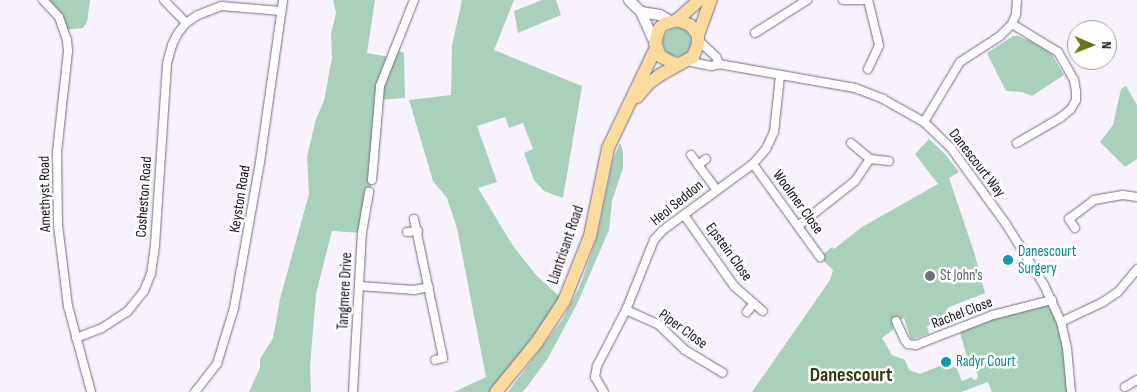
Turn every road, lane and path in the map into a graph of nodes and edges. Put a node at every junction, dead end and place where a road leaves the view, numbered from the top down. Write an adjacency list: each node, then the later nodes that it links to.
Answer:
1 (43, 0): 55 (street, Amethyst Road)
2 (164, 0): 15 (street)
3 (283, 0): 12 (street, Keyston Road)
4 (414, 0): 34 (street)
5 (629, 0): 13 (street)
6 (699, 0): 14 (main road, Llantrisant Road)
7 (710, 0): 18 (main road)
8 (807, 0): 17 (street)
9 (843, 0): 10 (street)
10 (866, 0): 22 (street)
11 (1016, 0): 16 (street)
12 (281, 11): 15 (street, Cosheston Road); 61 (street, Keyston Road)
13 (641, 12): 14 (street); 19 (street)
14 (674, 20): 18 (main road); 19 (main road, Llantrisant Road)
15 (186, 23): 55 (street, Cosheston Road)
16 (1012, 24): 25 (street); 27 (street)
17 (755, 33)
18 (698, 38): 20 (main road); 21 (street)
19 (655, 45): 20 (main road); 24 (main road, Llantrisant Road)
20 (683, 62): 21 (street, Danescourt Way); 24 (main road, Llantrisant Road)
21 (719, 64): 23 (street, Danescourt Way)
22 (868, 69)
23 (780, 76): 25 (street, Danescourt Way); 33 (street, Heol Seddon)
24 (620, 120): 63 (main road, Llantrisant Road)
25 (924, 122): 48 (street, Danescourt Way)
26 (851, 143): 30 (street)
27 (1017, 143)
28 (691, 155): 32 (street)
29 (706, 159): 32 (street)
30 (870, 159): 31 (street); 40 (street)
31 (889, 161)
32 (698, 164): 35 (street)
33 (753, 164): 35 (street, Heol Seddon); 40 (street, Woolmer Close)
34 (372, 180)
35 (716, 190): 38 (street, Heol Seddon)
36 (369, 192): 46 (street, Tangmere Drive)
37 (1137, 197): 41 (street)
38 (684, 214): 49 (street, Epstein Close); 50 (street, Heol Seddon)
39 (414, 219): 42 (street)
40 (798, 226): 44 (street, Woolmer Close)
41 (1075, 228)
42 (418, 231): 43 (street); 47 (street)
43 (407, 232)
44 (820, 256)
45 (1137, 269): 54 (street)
46 (359, 286): 47 (street); 62 (street, Tangmere Drive)
47 (429, 287): 56 (street)
48 (1052, 300): 53 (street, Rachel Close); 54 (street, Danescourt Way)
49 (754, 303): 51 (street, Epstein Close); 52 (street, Epstein Close)
50 (626, 310): 57 (street, Piper Close); 64 (street, Heol Seddon)
51 (763, 311)
52 (747, 312)
53 (896, 321)
54 (1061, 322): 65 (street, Danescourt Way)
55 (76, 338): 60 (street, Amethyst Road)
56 (435, 360)
57 (723, 373)
58 (1137, 380): 59 (street)
59 (1125, 387)
60 (91, 392)
61 (195, 392)
62 (353, 392)
63 (496, 392)
64 (604, 392)
65 (1071, 392)

